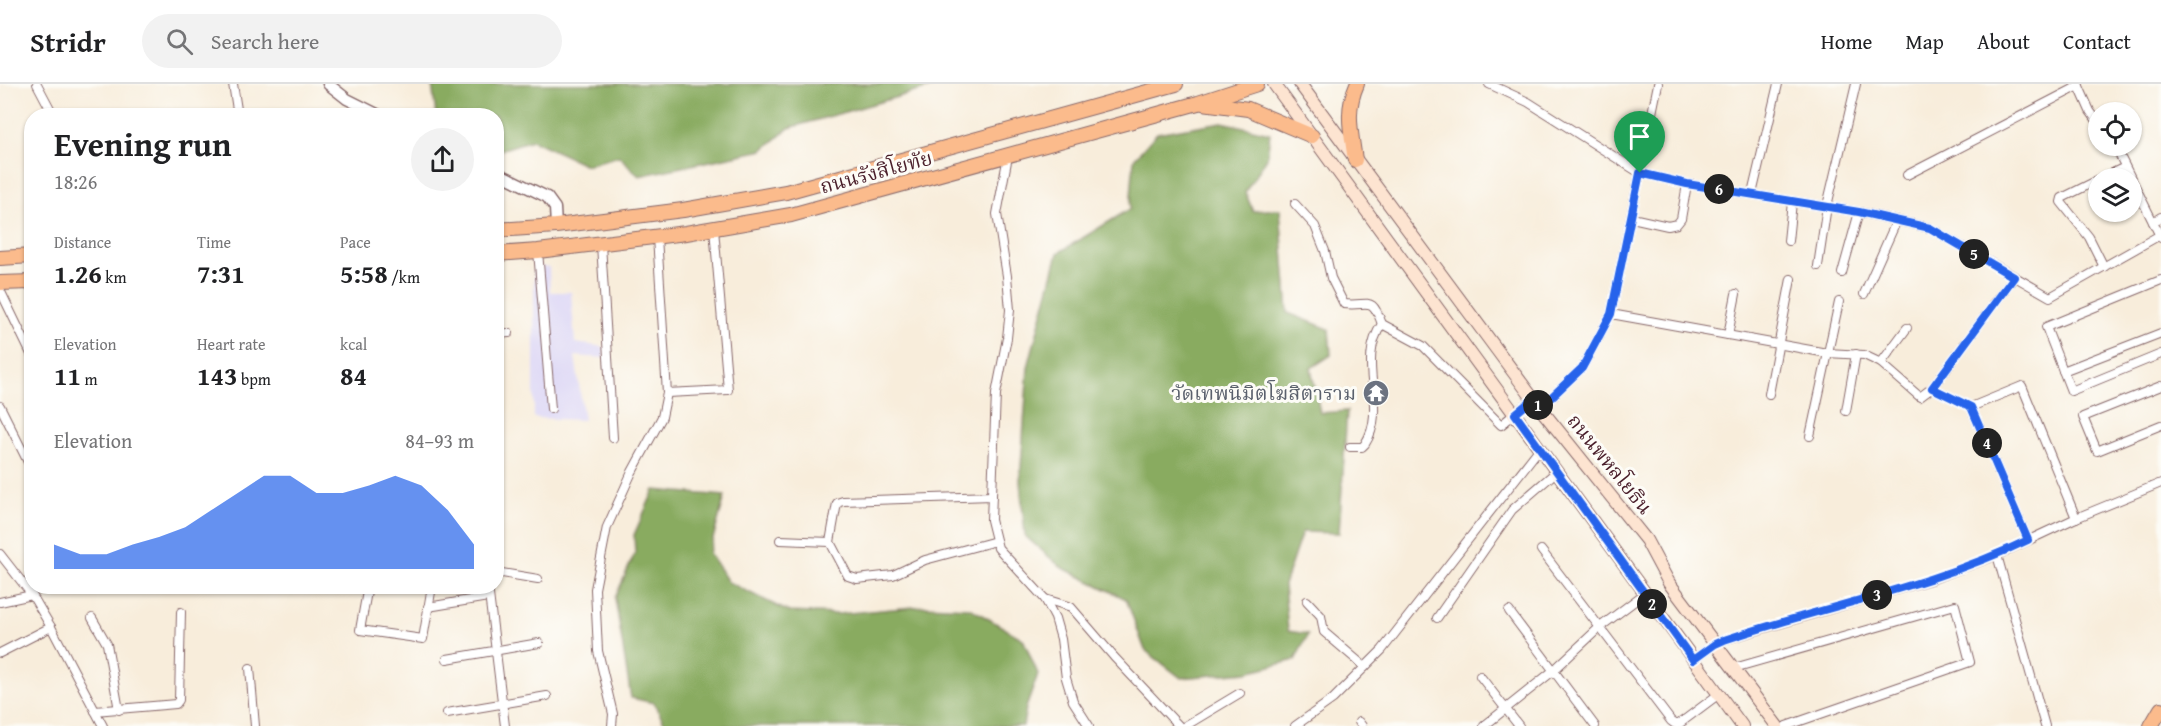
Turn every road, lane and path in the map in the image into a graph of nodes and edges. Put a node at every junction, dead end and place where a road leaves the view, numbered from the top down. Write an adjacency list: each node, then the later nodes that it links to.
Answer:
1 (37, 84): 18 (street)
2 (233, 84): 19 (street)
3 (328, 84): 20 (street)
4 (1148, 84): 15 (main road)
5 (1176, 84): 15 (main road, ถนนรังสิโยทัย)
6 (1257, 84): 16 (main road, ถนนรังสิโยทัย)
7 (1274, 84): 21 (main road)
8 (1300, 84): 24 (main road, ถนนพหลโยธิน)
9 (1357, 84): 24 (main road)
10 (1488, 84): 26 (street)
11 (1658, 84): 26 (street)
12 (1778, 84): 31 (street)
13 (1856, 84): 35 (street)
14 (2079, 85): 17 (street); 27 (street)
15 (1126, 98): 40 (main road, ถนนรังสิโยทัย)
16 (1198, 103): 21 (main road); 22 (main road, ถนนรังสิโยทัย)
17 (2088, 106)
18 (50, 108)
19 (237, 108)
20 (365, 108)
21 (1312, 136): 86 (main road)
22 (1008, 156): 42 (main road, ถนนรังสิโยทัย); 95 (street)
23 (2120, 156): 25 (street)
24 (1355, 160): 81 (main road, ถนนพหลโยธิน)
25 (2125, 167)
26 (1640, 173): 29 (street); 37 (street)
27 (1907, 175)
28 (504, 176): 40 (street)
29 (1687, 184): 31 (street); 37 (street)
30 (2088, 185): 52 (street)
31 (1752, 194): 33 (street)
32 (2142, 196): 39 (street)
33 (1792, 202): 35 (street); 45 (street)
34 (1296, 204): 64 (street)
35 (1827, 206): 36 (street); 51 (street)
36 (1859, 212): 38 (street); 53 (street)
37 (1632, 218): 63 (street)
38 (1897, 220): 54 (street); 61 (street)
39 (2157, 220): 43 (street)
40 (556, 226): 41 (main road, ถนนรังสิโยทัย)
41 (504, 229)
42 (714, 229): 44 (main road, ถนนรังสิโยทัย); 79 (street)
43 (2160, 236): 52 (street)
44 (657, 237): 46 (main road, ถนนรังสิโยทัย); 79 (street)
45 (1788, 241)
46 (601, 244): 47 (main road, ถนนรังสิโยทัย); 89 (street)
47 (538, 251): 48 (main road, ถนนรังสิโยทัย); 84 (street)
48 (504, 253)
49 (24, 256): 50 (main road)
50 (0, 258)
51 (1818, 266)
52 (2104, 267): 54 (street)
53 (1842, 273)
54 (2014, 277): 78 (street)
55 (1791, 279): 71 (street)
56 (2161, 280): 76 (street)
57 (24, 282): 58 (main road)
58 (0, 283)
59 (0, 290): 70 (street)
60 (1736, 294): 69 (street)
61 (1864, 294)
62 (1839, 302): 72 (street)
63 (1611, 314): 69 (street); 81 (street)
64 (1382, 324): 86 (street); 90 (street)
65 (1907, 328): 75 (street)
66 (504, 333): 67 (street)
67 (509, 333)
68 (2161, 333): 76 (street)
69 (1728, 335): 71 (street)
70 (24, 340)
71 (1779, 345): 72 (street); 80 (street)
72 (1827, 353): 73 (street); 88 (street)
73 (1856, 354): 75 (street); 85 (street)
74 (2161, 354): 76 (street)
75 (1881, 363): 78 (street)
76 (2063, 371)
77 (2161, 386): 87 (street)
78 (1932, 388): 83 (street)
79 (667, 393): 145 (street)
80 (1768, 394)
81 (1537, 403): 86 (street); 123 (main road, ถนนพหลโยธิน)
82 (0, 406): 92 (street)
83 (1971, 407): 96 (street); 98 (street)
84 (551, 409)
85 (1846, 411)
86 (1515, 414): 91 (main road)
87 (2161, 425)
88 (1810, 436)
89 (613, 438)
90 (1350, 447)
91 (1539, 449): 93 (main road); 128 (street)
92 (24, 454)
93 (1556, 472): 109 (main road); 119 (street)
94 (2161, 483): 96 (street)
95 (992, 496): 99 (street); 100 (street)
96 (2076, 518): 98 (street)
97 (780, 540): 100 (street)
98 (2028, 540): 103 (street)
99 (996, 541): 100 (street); 112 (street)
100 (830, 542)
101 (1541, 550): 121 (street)
102 (0, 554): 106 (street)
103 (1997, 555): 123 (street); 156 (street)
104 (504, 573): 105 (street)
105 (538, 579)
106 (24, 586)
107 (367, 594): 115 (street)
108 (430, 594): 115 (street)
109 (1644, 594): 121 (street); 127 (main road)
110 (32, 596): 114 (street); 120 (street)
111 (488, 597): 115 (street); 124 (street)
112 (1045, 598): 146 (street); 147 (street)
113 (1307, 601): 128 (street)
114 (0, 603)
115 (428, 607)
116 (1509, 611): 131 (street)
117 (181, 612): 138 (street)
118 (92, 618): 138 (street)
119 (1437, 618)
120 (51, 627): 125 (street); 140 (street)
121 (1600, 627): 131 (street); 134 (street)
122 (539, 643): 124 (street)
123 (1715, 644): 127 (street); 130 (main road, ถนนพหลโยธิน)
124 (495, 651): 126 (street); 136 (street)
125 (0, 653)
126 (447, 659)
127 (1693, 660): 134 (main road)
128 (1365, 667): 149 (street)
129 (250, 668): 143 (street)
130 (1734, 668): 154 (main road, ถนนพหลโยธิน); 155 (street)
131 (1553, 671): 137 (street); 152 (street)
132 (1480, 676): 137 (street)
133 (1240, 693): 148 (street)
134 (1719, 694): 153 (main road)
135 (546, 696): 136 (street)
136 (502, 704): 141 (street); 144 (street)
137 (1506, 708): 150 (street); 151 (street)
138 (119, 710): 140 (street)
139 (2161, 710): 157 (main road)
140 (95, 711): 142 (street)
141 (447, 712)
142 (103, 726)
143 (255, 726)
144 (505, 726)
145 (612, 726)
146 (1089, 726)
147 (1179, 726)
148 (1185, 726)
149 (1295, 726)
150 (1484, 726)
151 (1519, 726)
152 (1595, 726)
153 (1742, 726)
154 (1777, 726)
155 (1786, 726)
156 (2045, 726)
157 (2151, 726)

